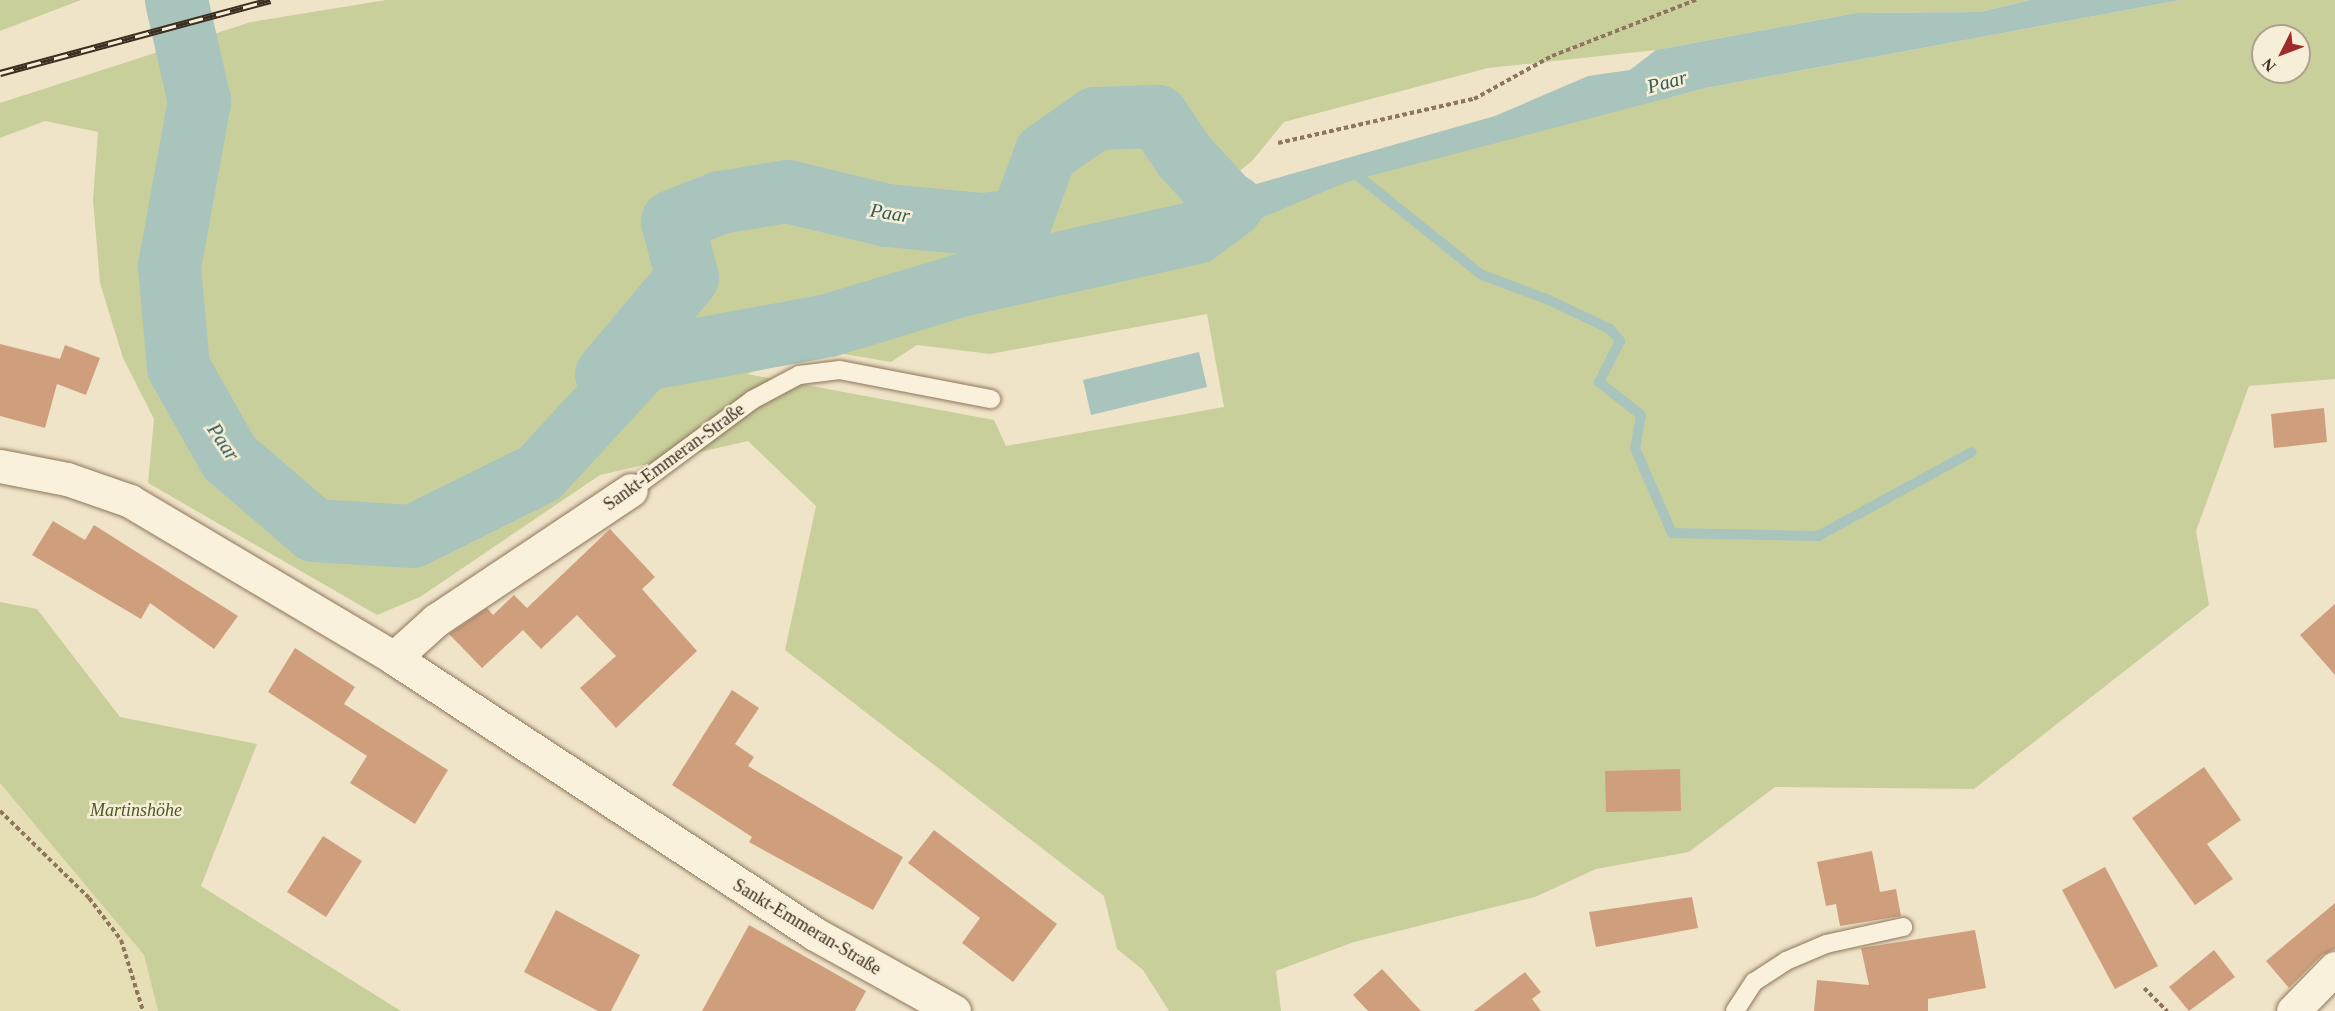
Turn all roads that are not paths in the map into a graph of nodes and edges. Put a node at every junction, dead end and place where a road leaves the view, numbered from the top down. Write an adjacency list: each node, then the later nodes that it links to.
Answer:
1 (991, 399): 3 (lane, Sankt-Emmeran-Straße)
2 (0, 466): 4 (street, Sankt-Emmeran-Straße)
3 (631, 490): 4 (street, Sankt-Emmeran-Straße)
4 (394, 658): 7 (street, Sankt-Emmeran-Straße)
5 (1903, 927): 8 (lane)
6 (2335, 968): 9 (street)
7 (954, 1011)
8 (1735, 1011)
9 (2293, 1011)

